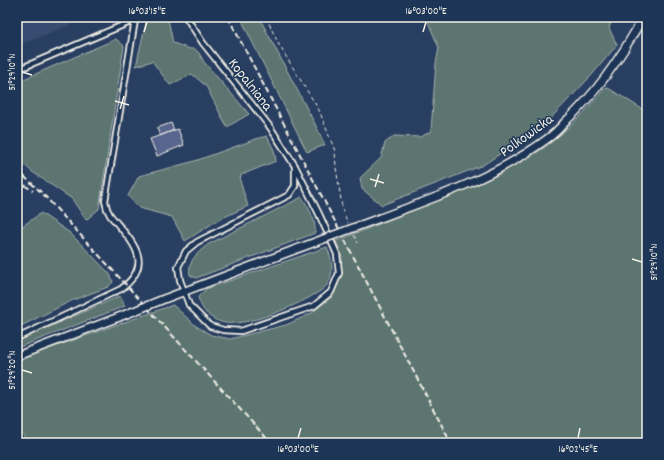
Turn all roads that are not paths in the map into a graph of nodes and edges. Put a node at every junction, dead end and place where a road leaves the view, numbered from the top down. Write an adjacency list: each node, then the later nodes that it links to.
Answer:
1 (142, 17): 4 (street)
2 (186, 17): 6 (street, Kopalniana)
3 (643, 17): 7 (main road, Polkowicka, bridge)
4 (135, 20): 5 (street); 8 (street)
5 (17, 70)
6 (295, 166): 7 (street, Kopalniana); 7 (street, Kopalniana)
7 (184, 292): 9 (main road, Polkowicka, bridge)
8 (17, 338)
9 (17, 356)

